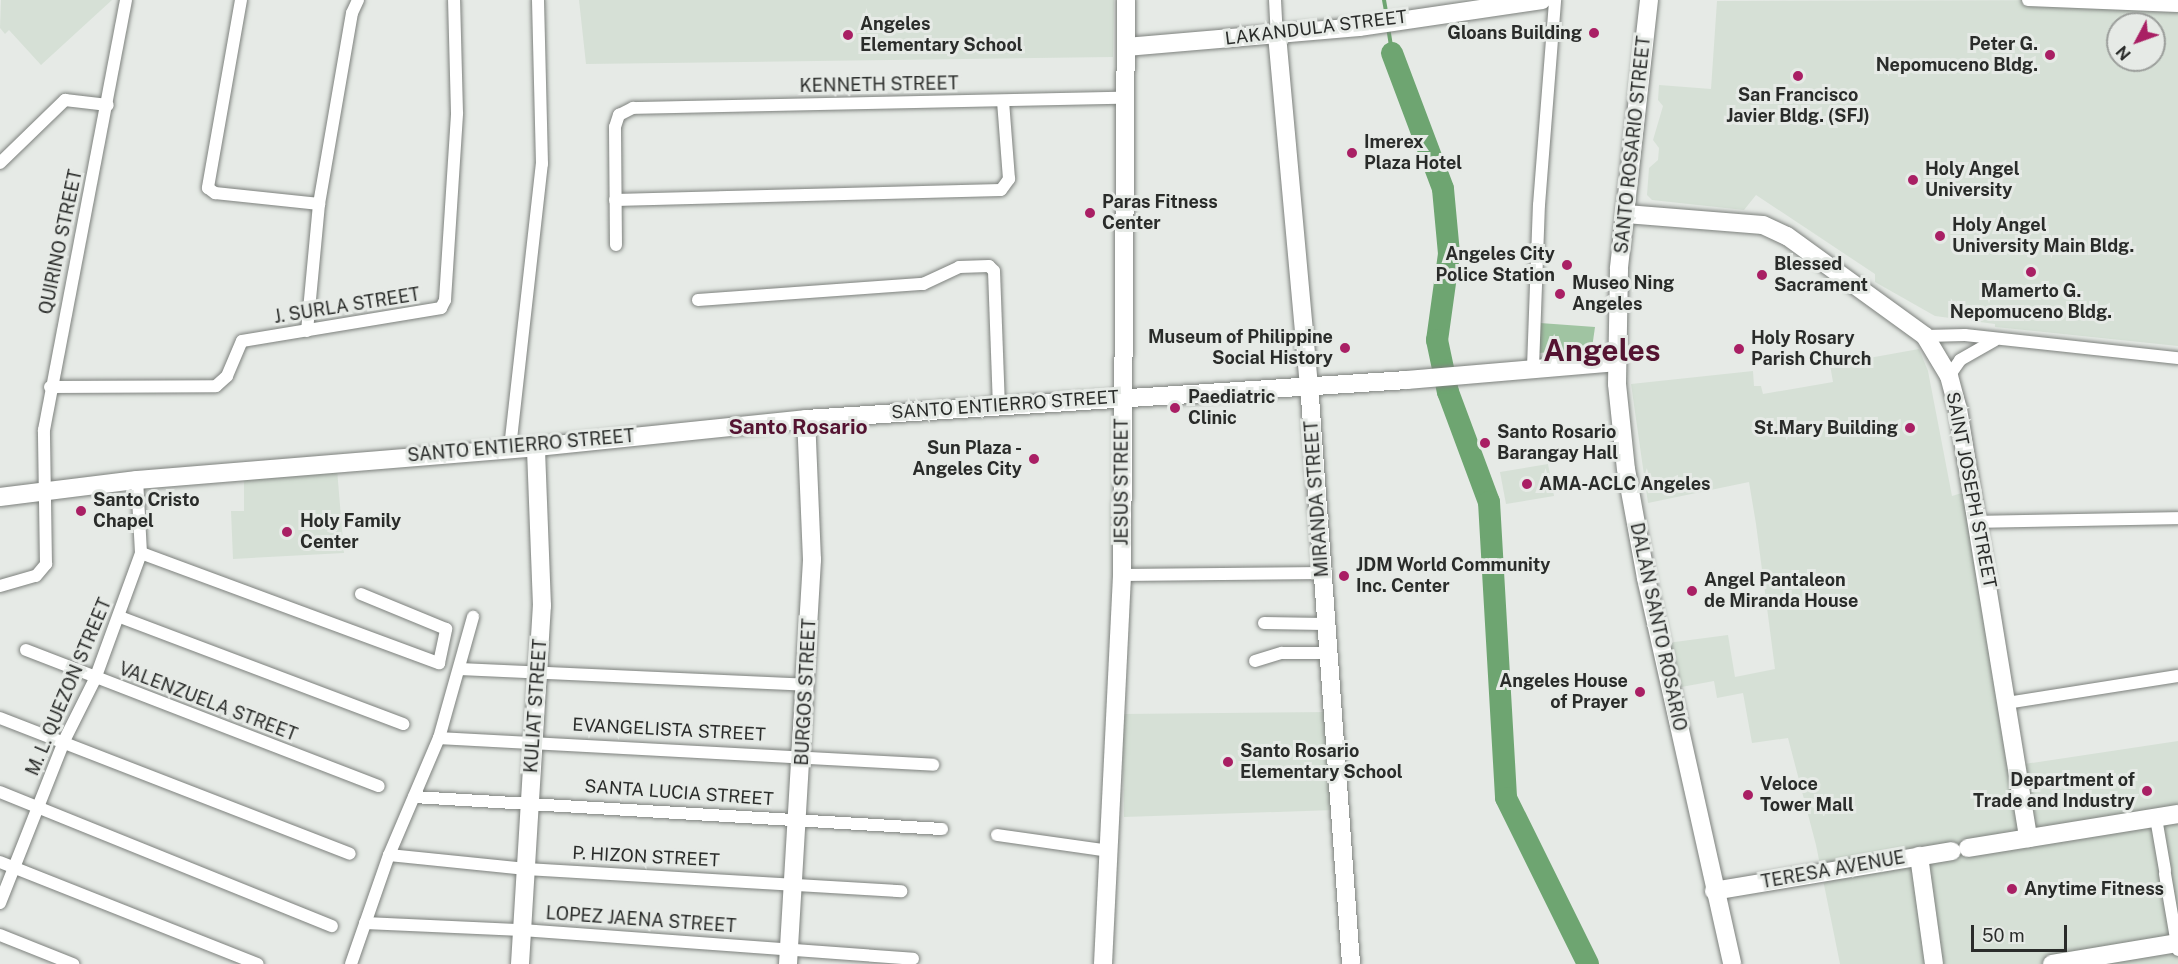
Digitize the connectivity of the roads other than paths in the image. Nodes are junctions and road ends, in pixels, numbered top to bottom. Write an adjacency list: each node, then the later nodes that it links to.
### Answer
1 (126, 0): 18 (street, QUIRINO STREET)
2 (241, 0): 21 (street)
3 (358, 0): 21 (street)
4 (454, 0): 25 (street, J. SURLA STREET)
5 (538, 0): 38 (street)
6 (1126, 0): 15 (main road, JESUS STREET)
7 (1275, 0): 14 (street)
8 (1542, 0): 14 (main road, LAKANDULA STREET)
9 (1555, 0): 30 (street)
10 (1649, 0): 22 (main road, SANTO ROSARIO STREET)
11 (2028, 0): 12 (street)
12 (2156, 3): 13 (street)
13 (2178, 6)
14 (1277, 35): 15 (main road, LAKANDULA STREET); 32 (main road, MIRANDA STREET)
15 (1126, 47): 16 (main road, JESUS STREET)
16 (1125, 98): 17 (street, KENNETH STREET); 34 (main road, JESUS STREET)
17 (1003, 100): 20 (street, KENNETH STREET); 20 (street)
18 (108, 105): 19 (street); 33 (street, QUIRINO STREET)
19 (0, 163)
20 (615, 200): 23 (street)
21 (320, 204): 25 (street)
22 (1626, 214): 26 (main road, SAINT JOSEPH STREET); 29 (main road, SANTO ROSARIO STREET)
23 (616, 245)
24 (698, 300): 35 (street)
25 (307, 332): 33 (street, J. SURLA STREET)
26 (1925, 336): 27 (street); 31 (main road, SAINT JOSEPH STREET)
27 (1995, 340): 28 (street); 31 (street)
28 (2178, 358)
29 (1617, 362): 30 (main road, SANTO ENTIERRO STREET); 89 (main road, DALAN SANTO ROSARIO)
30 (1533, 367): 32 (main road, SANTO ENTIERRO STREET)
31 (1949, 376): 43 (main road, SAINT JOSEPH STREET)
32 (1309, 385): 34 (main road, SANTO ENTIERRO STREET); 45 (main road, MIRANDA STREET)
33 (50, 387): 40 (street, QUIRINO STREET)
34 (1122, 396): 35 (main road, SANTO ENTIERRO STREET); 46 (main road, JESUS STREET)
35 (999, 408): 36 (main road, SANTO ENTIERRO STREET)
36 (806, 419): 37 (main road, SANTO ENTIERRO STREET); 60 (main road, BURGOS STREET)
37 (536, 447): 38 (main road, SANTO ENTIERRO STREET); 57 (main road, KULIAT STREET)
38 (510, 448): 39 (main road, SANTO ENTIERRO STREET)
39 (137, 480): 40 (main road, SANTO ENTIERRO STREET); 44 (street, M. L. QUEZON STREET)
40 (43, 493): 41 (main road, SANTO ENTIERRO STREET); 47 (street, QUIRINO STREET)
41 (0, 497)
42 (2178, 519): 43 (street)
43 (1977, 522): 61 (main road, SAINT JOSEPH STREET)
44 (141, 552): 48 (street); 49 (street, M. L. QUEZON STREET)
45 (1323, 573): 46 (street); 52 (main road, MIRANDA STREET)
46 (1122, 575): 80 (main road, JESUS STREET)
47 (0, 586)
48 (361, 594)
49 (120, 617): 59 (street, M. L. QUEZON STREET); 63 (street)
50 (473, 617): 56 (street)
51 (1264, 623): 52 (street)
52 (1324, 624): 54 (main road, MIRANDA STREET)
53 (26, 650): 59 (street, VALENZUELA STREET)
54 (1327, 653): 55 (street); 103 (main road, MIRANDA STREET)
55 (1255, 661)
56 (460, 669): 57 (street); 64 (street)
57 (538, 676): 60 (street); 66 (main road, KULIAT STREET)
58 (2178, 676): 61 (street)
59 (95, 679): 65 (street, M. L. QUEZON STREET); 69 (street, VALENZUELA STREET)
60 (806, 685): 67 (main road, BURGOS STREET)
61 (2007, 702): 79 (main road, SAINT JOSEPH STREET)
62 (0, 718): 65 (street)
63 (403, 724)
64 (439, 738): 66 (street, EVANGELISTA STREET); 71 (street)
65 (64, 741): 73 (street, M. L. QUEZON STREET); 81 (street)
66 (535, 741): 67 (street, EVANGELISTA STREET); 72 (main road, KULIAT STREET)
67 (802, 755): 68 (street, EVANGELISTA STREET); 76 (main road, BURGOS STREET)
68 (933, 765)
69 (379, 786)
70 (0, 792): 73 (street)
71 (414, 797): 72 (street, SANTA LUCIA STREET); 82 (street)
72 (530, 802): 76 (street, SANTA LUCIA STREET); 86 (main road, KULIAT STREET)
73 (38, 807): 85 (street, M. L. QUEZON STREET); 92 (street)
74 (2178, 814): 75 (main road, TERESA AVENUE)
75 (2156, 818): 79 (main road, TERESA AVENUE); 95 (street)
76 (798, 819): 77 (street, SANTA LUCIA STREET); 87 (main road, BURGOS STREET)
77 (942, 829)
78 (997, 835): 80 (street)
79 (2028, 838): 83 (main road, TERESA AVENUE)
80 (1109, 851): 102 (main road, JESUS STREET)
81 (350, 854)
82 (389, 855): 86 (street, P. HIZON STREET); 91 (street)
83 (1919, 856): 89 (main road, TERESA AVENUE); 105 (main road)
84 (0, 862): 85 (street)
85 (14, 868): 90 (street, M. L. QUEZON STREET); 99 (street)
86 (526, 869): 87 (street, P. HIZON STREET); 93 (main road, KULIAT STREET)
87 (793, 882): 88 (street, P. HIZON STREET); 96 (main road, BURGOS STREET)
88 (902, 891)
89 (1714, 891): 104 (main road)
90 (0, 903)
91 (365, 922): 93 (street, LOPEZ JAENA STREET); 100 (street)
92 (332, 926)
93 (522, 930): 96 (street, LOPEZ JAENA STREET); 101 (main road, KULIAT STREET)
94 (0, 935): 98 (street)
95 (2178, 946): 106 (main road)
96 (789, 956): 97 (street, LOPEZ JAENA STREET)
97 (913, 958)
98 (73, 964)
99 (257, 964)
100 (351, 964)
101 (520, 964)
102 (1103, 964)
103 (1351, 964)
104 (1732, 964)
105 (1934, 964)
106 (2052, 964)

